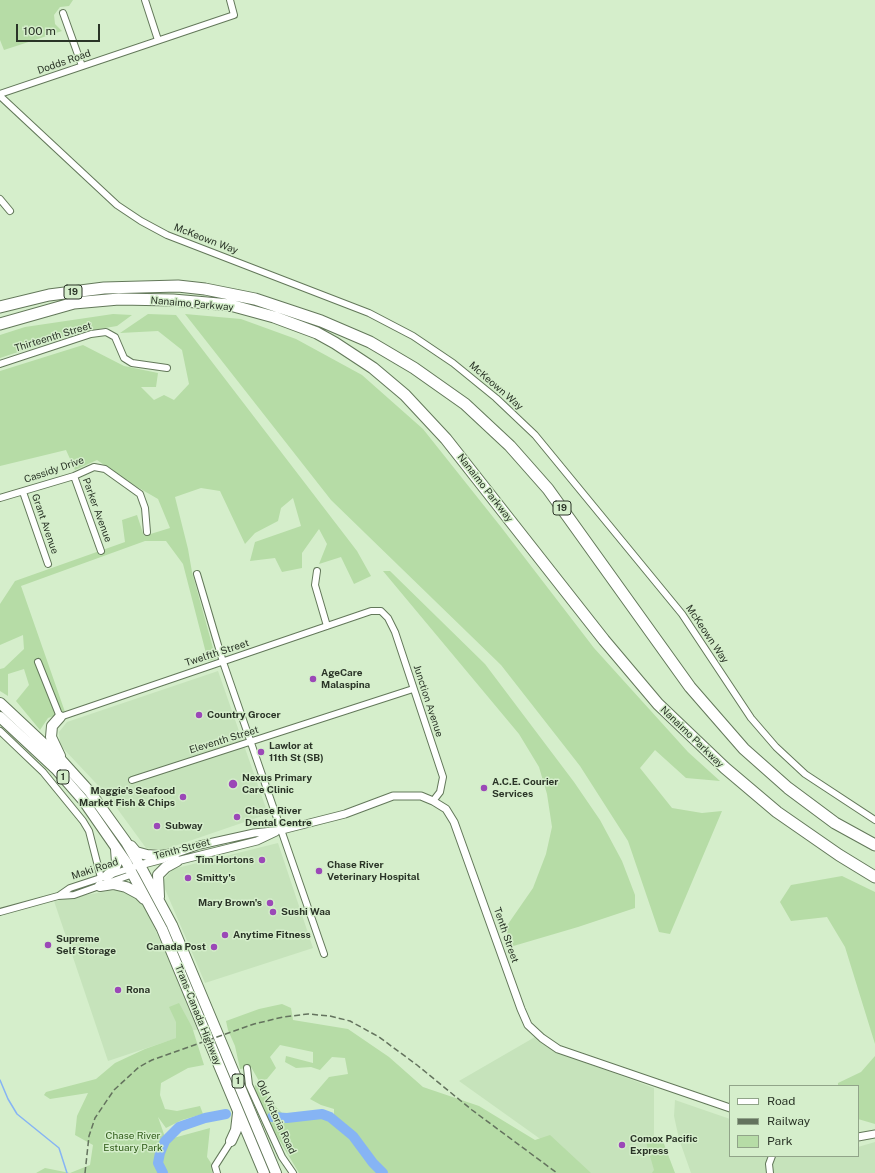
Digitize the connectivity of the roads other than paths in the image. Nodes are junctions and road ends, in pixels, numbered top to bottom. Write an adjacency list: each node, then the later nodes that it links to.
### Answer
1 (145, 0): 4 (street)
2 (230, 0): 4 (street, Dodds Road)
3 (63, 13): 5 (street)
4 (158, 40): 5 (street, Dodds Road)
5 (82, 66): 6 (street, Dodds Road)
6 (0, 95): 36 (street, McKeown Way)
7 (0, 199): 8 (street)
8 (10, 211)
9 (74, 304): 11 (highway); 12 (highway, Nanaimo Parkway / 19); 44 (highway, Nanaimo Parkway / 19)
10 (0, 307): 39 (highway, Nanaimo Parkway / 19)
11 (0, 318)
12 (0, 324)
13 (0, 364): 14 (street, Thirteenth Street)
14 (167, 368)
15 (74, 476): 16 (street, Cassidy Drive); 18 (street, Cassidy Drive); 19 (street, Parker Avenue)
16 (23, 492): 17 (street, Cassidy Drive); 20 (street, Grant Avenue)
17 (0, 498)
18 (147, 532)
19 (101, 551)
20 (48, 564)
21 (317, 571): 24 (street)
22 (197, 574): 26 (street)
23 (381, 611): 24 (street, Twelfth Street); 27 (street, Junction Avenue)
24 (327, 626): 26 (street, Twelfth Street)
25 (38, 662): 30 (street)
26 (223, 662): 30 (street, Twelfth Street); 32 (street)
27 (414, 688): 32 (street, Eleventh Street); 35 (street, Junction Avenue)
28 (0, 703): 33 (highway, Trans-Canada Highway / 1)
29 (0, 717): 40 (highway, Trans-Canada Highway / 1)
30 (60, 717): 33 (highway)
31 (0, 731): 45 (street)
32 (252, 742): 34 (street, Eleventh Street); 37 (street)
33 (62, 761): 38 (highway, Trans-Canada Highway / 1)
34 (132, 780)
35 (433, 801): 37 (street, Tenth Street); 51 (street, Tenth Street)
36 (875, 820)
37 (282, 830): 41 (street, Tenth Street); 49 (street)
38 (126, 842): 41 (highway); 42 (highway, Trans-Canada Highway / 1)
39 (875, 846)
40 (115, 847): 43 (highway, Trans-Canada Highway / 1); 45 (highway)
41 (175, 857): 42 (street, Tenth Street); 46 (highway)
42 (142, 868): 43 (street, Tenth Street); 46 (highway, Trans-Canada Highway / 1)
43 (131, 872): 45 (street, Maki Road); 45 (street, Maki Road); 47 (highway, Trans-Canada Highway / 1)
44 (875, 877)
45 (103, 880): 47 (highway); 48 (street, Maki Road)
46 (160, 901): 59 (highway, Trans-Canada Highway / 1)
47 (150, 905): 52 (highway, Trans-Canada Highway / 1)
48 (0, 912)
49 (324, 954)
50 (247, 1068): 60 (street, Old Victoria Road)
51 (729, 1108)
52 (238, 1111): 55 (highway); 58 (highway, Trans-Canada Highway / 1)
53 (875, 1134): 54 (street)
54 (859, 1138)
55 (231, 1141): 57 (street)
56 (772, 1157): 61 (street)
57 (217, 1173)
58 (264, 1173)
59 (276, 1173)
60 (293, 1173)
61 (770, 1173)

